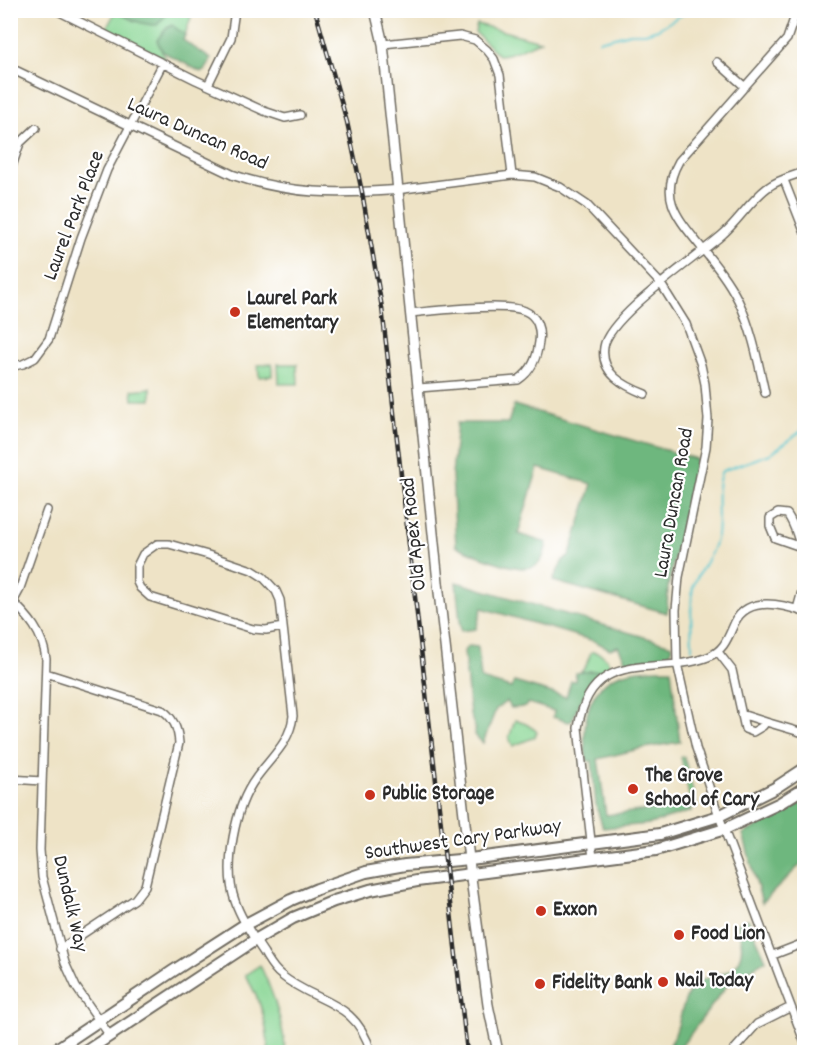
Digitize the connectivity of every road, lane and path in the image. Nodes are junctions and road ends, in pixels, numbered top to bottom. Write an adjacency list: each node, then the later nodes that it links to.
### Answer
1 (56, 10): 7 (street)
2 (235, 10): 9 (street)
3 (375, 10): 5 (main road, Old Apex Road)
4 (797, 10): 10 (street)
5 (382, 44): 16 (street); 18 (main road, Old Apex Road)
6 (717, 62): 10 (street)
7 (163, 63): 9 (street); 12 (street, Laurel Park Place)
8 (10, 68): 12 (street, Laura Duncan Road)
9 (208, 85): 11 (street)
10 (745, 87): 20 (street)
11 (300, 115)
12 (130, 126): 18 (street, Laura Duncan Road); 23 (street, Laurel Park Place)
13 (36, 128): 14 (street)
14 (10, 172)
15 (804, 172): 17 (street)
16 (512, 175): 18 (street, Laura Duncan Road); 21 (street, Laura Duncan Road)
17 (784, 180): 19 (street); 20 (street)
18 (396, 190): 22 (main road, Old Apex Road)
19 (804, 231)
20 (703, 250): 21 (street); 25 (street)
21 (661, 284): 26 (street); 35 (street, Laura Duncan Road)
22 (410, 313): 24 (main road, Old Apex Road); 24 (street)
23 (10, 367)
24 (418, 388): 48 (main road, Old Apex Road)
25 (765, 393)
26 (645, 394)
27 (47, 510): 31 (street)
28 (801, 547): 28 (street); 29 (street)
29 (804, 563)
30 (804, 584): 32 (street)
31 (12, 601): 36 (street, Dundalk Way)
32 (801, 610): 34 (street)
33 (283, 627): 33 (street); 50 (street)
34 (718, 652): 35 (street); 37 (street)
35 (678, 663): 44 (street, Laura Duncan Road); 46 (street)
36 (46, 673): 42 (street, Dundalk Way); 53 (street)
37 (741, 714): 38 (street); 38 (street)
38 (766, 722): 39 (street)
39 (800, 732)
40 (804, 769): 44 (main road, Southwest Cary Parkway)
41 (10, 779): 42 (street)
42 (42, 781): 53 (street, Dundalk Way)
43 (804, 788): 45 (main road, Southwest Cary Parkway)
44 (719, 816): 45 (street, Laura Duncan Road); 46 (main road, Southwest Cary Parkway)
45 (725, 829): 47 (main road, Southwest Cary Parkway); 54 (street, Laura Duncan Road)
46 (592, 844): 47 (street); 48 (main road, Southwest Cary Parkway)
47 (593, 858): 49 (main road, Southwest Cary Parkway)
48 (470, 859): 49 (main road, Old Apex Road); 50 (main road, Southwest Cary Parkway)
49 (471, 875): 51 (main road, Southwest Cary Parkway); 62 (main road, Old Apex Road)
50 (246, 924): 51 (street); 56 (main road, Southwest Cary Parkway)
51 (255, 940): 57 (main road, Southwest Cary Parkway); 61 (street)
52 (804, 943): 54 (street)
53 (60, 949): 56 (street, Dundalk Way)
54 (773, 955): 55 (street, Laura Duncan Road)
55 (791, 1007): 58 (street, Laura Duncan Road); 63 (street)
56 (99, 1021): 57 (street, Dundalk Way); 59 (main road, Southwest Cary Parkway)
57 (110, 1036): 60 (main road, Southwest Cary Parkway)
58 (804, 1041)
59 (52, 1053)
60 (85, 1053)
61 (371, 1053)
62 (498, 1053)
63 (732, 1053)

